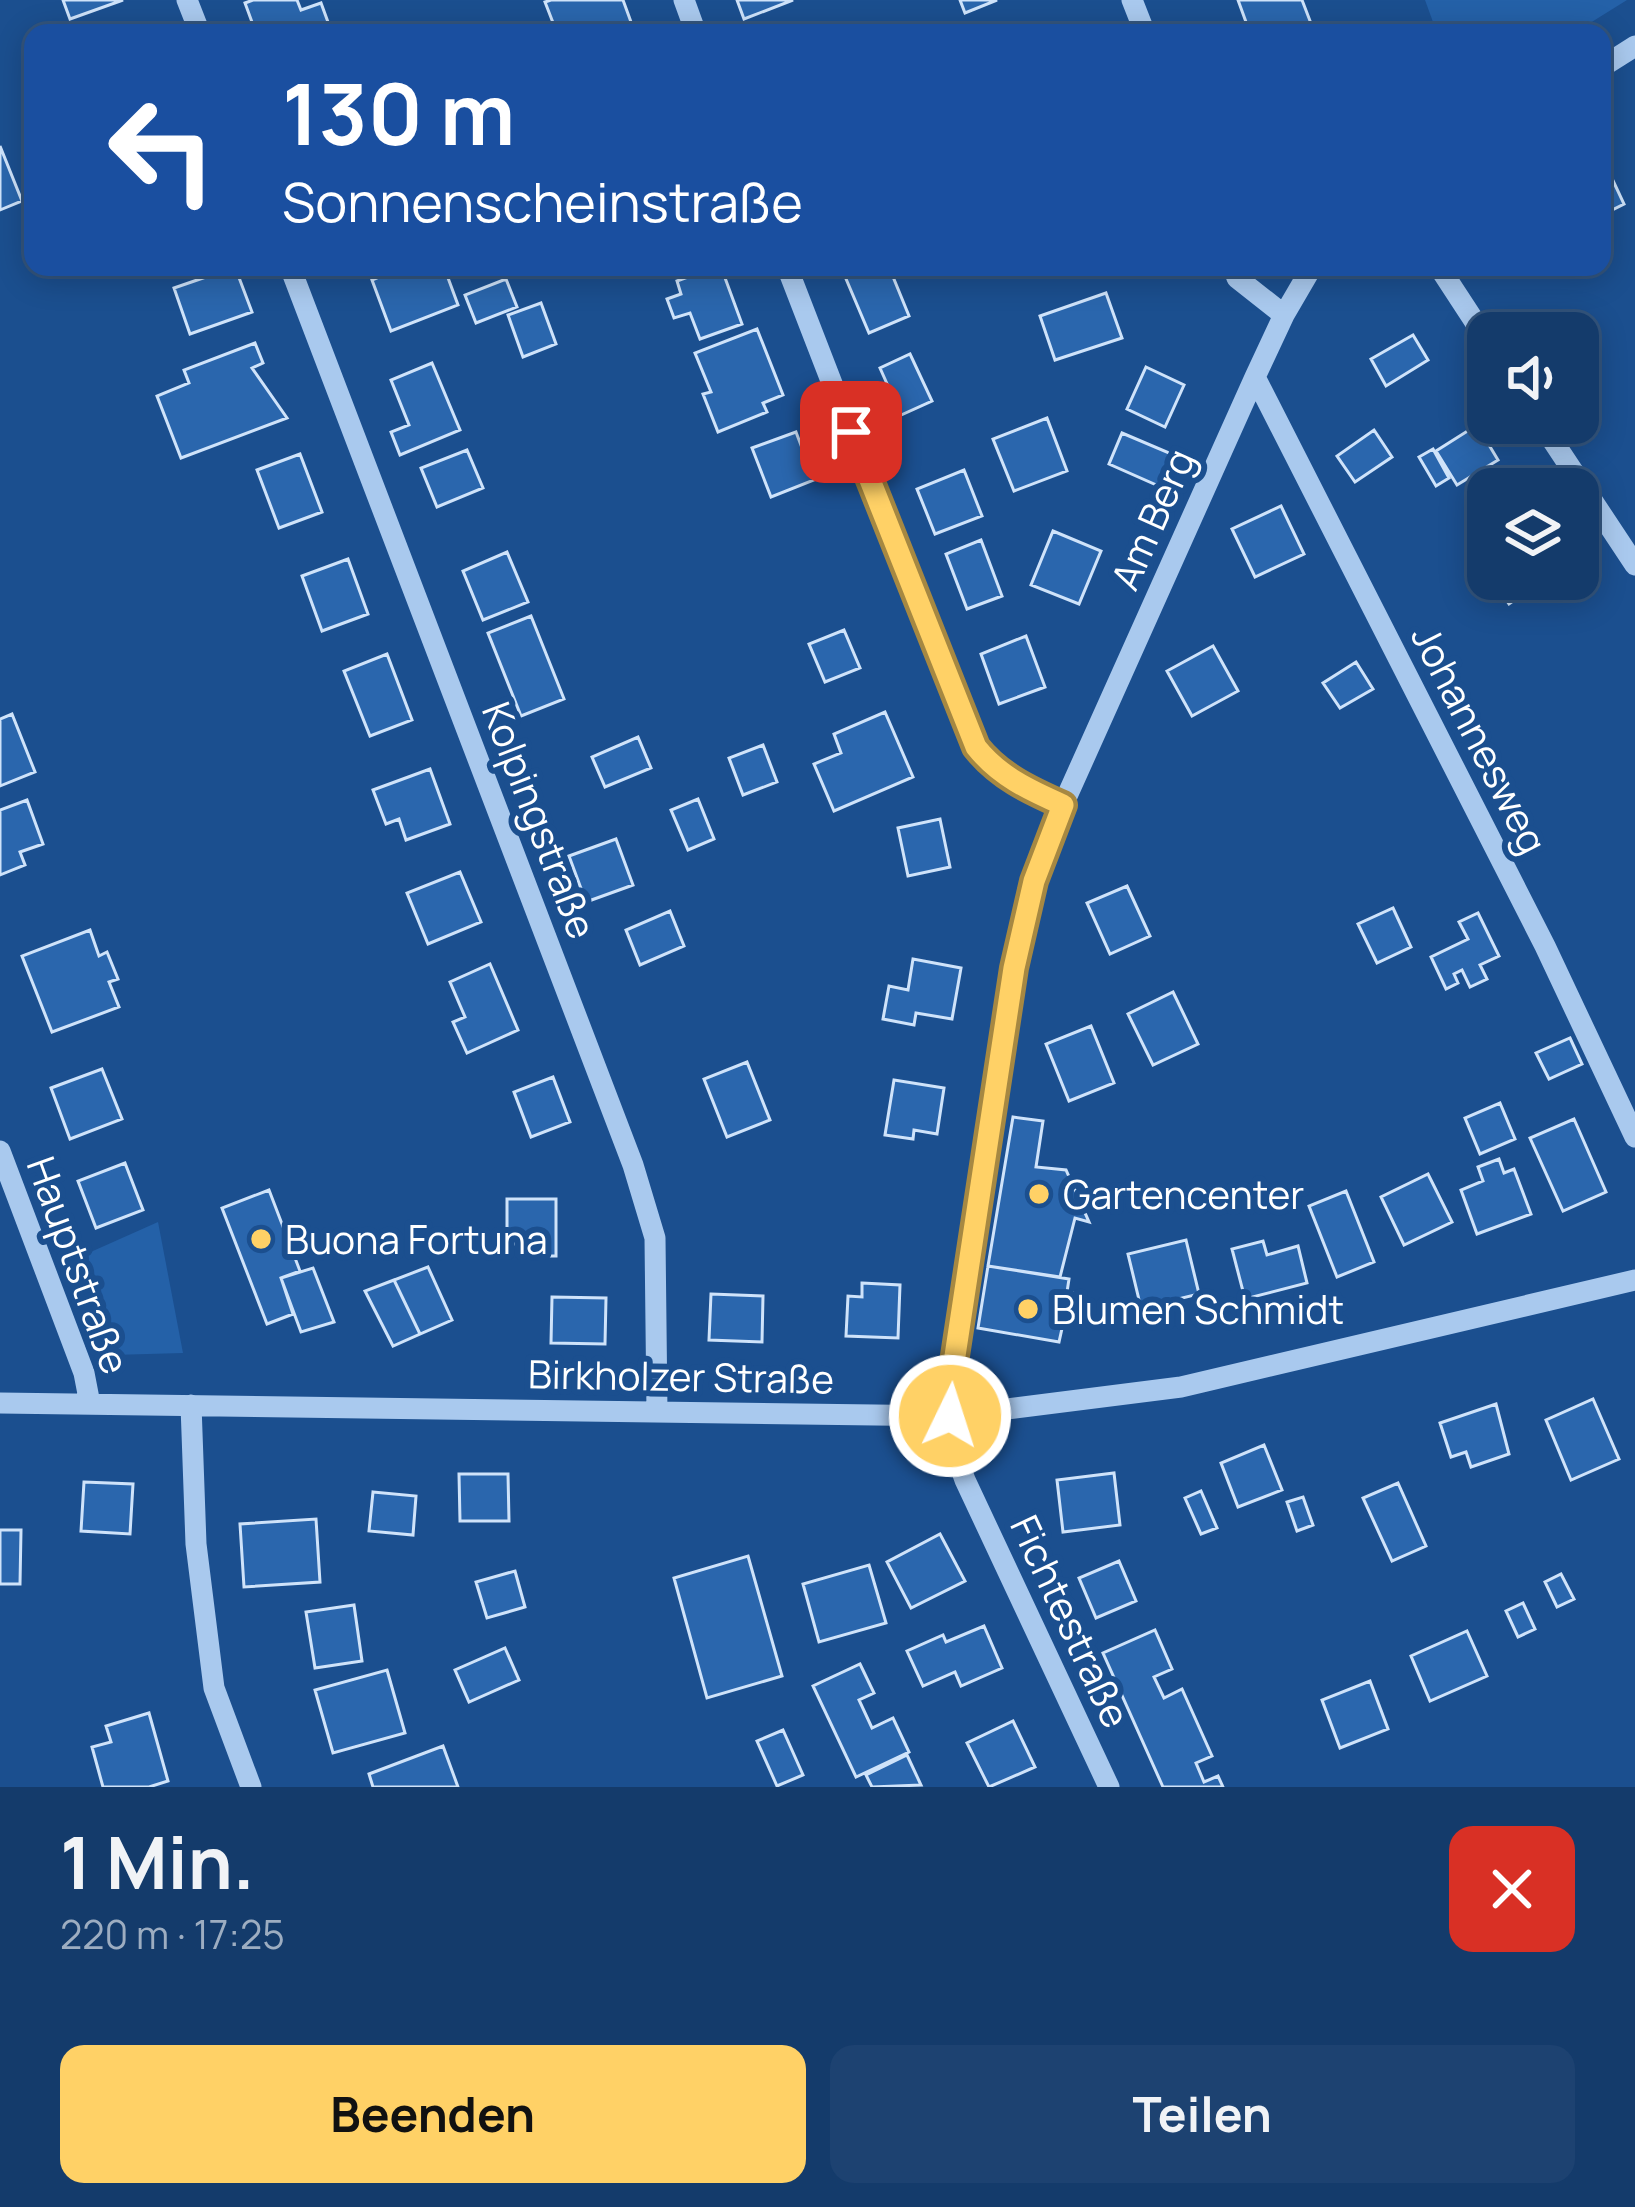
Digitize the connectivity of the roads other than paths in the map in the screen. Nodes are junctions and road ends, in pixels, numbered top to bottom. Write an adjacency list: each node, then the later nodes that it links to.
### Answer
1 (293, 276): 18 (street, Kolpingstraße)
2 (790, 276): 11 (street)
3 (1236, 276): 7 (street)
4 (1307, 276): 7 (street, Am Berg)
5 (1445, 276): 6 (street)
6 (1468, 312)
7 (1284, 315): 8 (street, Am Berg)
8 (1256, 377): 11 (street, Am Berg); 12 (street, Johannesweg)
9 (1555, 444): 10 (street)
10 (1635, 565)
11 (1063, 805): 19 (street, Am Berg)
12 (1635, 1137)
13 (0, 1150): 16 (street, Hauptstraße)
14 (1635, 1280): 19 (street, Birkholzer Straße)
15 (0, 1403): 16 (street, Birkholzer Straße)
16 (90, 1404): 17 (street, Birkholzer Straße)
17 (191, 1405): 18 (street, Birkholzer Straße); 20 (street)
18 (657, 1412): 19 (street, Birkholzer Straße)
19 (950, 1416): 21 (street, Fichtestraße)
20 (251, 1787)
21 (1109, 1787)

